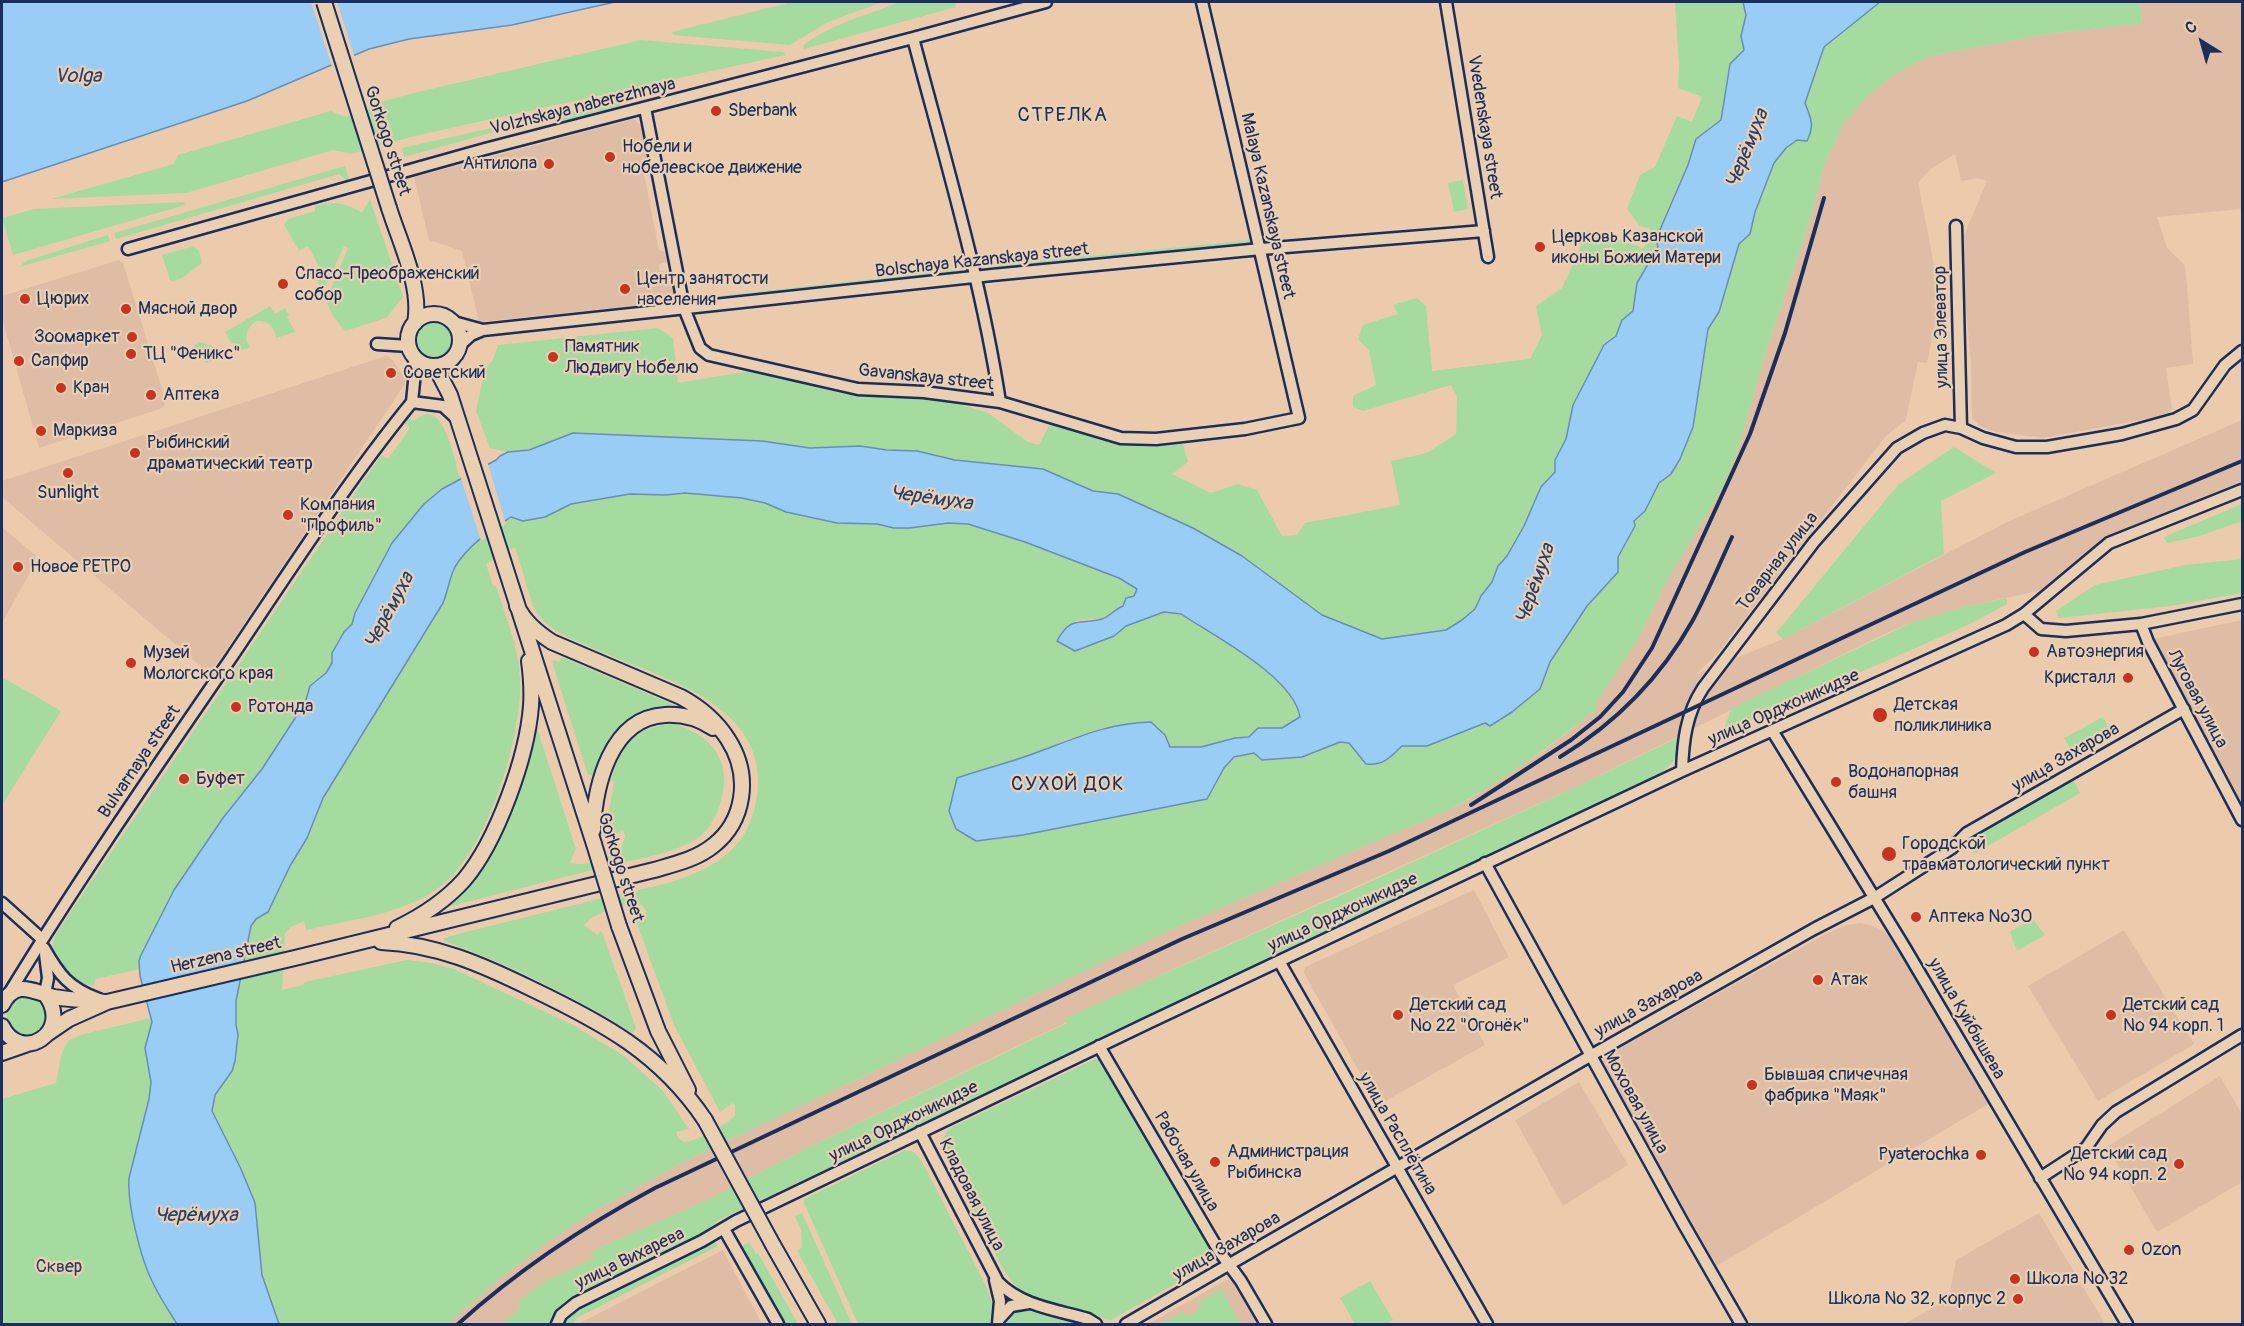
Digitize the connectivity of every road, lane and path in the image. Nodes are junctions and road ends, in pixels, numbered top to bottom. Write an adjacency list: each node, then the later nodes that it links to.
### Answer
1 (324, 2): 13 (main road, Gorkogo street, bridge)
2 (1046, 2): 5 (street, Volzhskaya naberezhnaya)
3 (1202, 2): 10 (street, Malaya Kazanskaya street)
4 (1446, 2): 8 (street, Vvedenskaya street)
5 (914, 38): 6 (street, Volzhskaya naberezhnaya); 12 (street)
6 (645, 108): 9 (street, Volzhskaya naberezhnaya); 14 (street, Gavanskaya street)
7 (1956, 226): 28 (street, улица Элеватор)
8 (1484, 231): 10 (street, Bolschaya Kazanskaya street); 11 (street, Vvedenskaya street)
9 (128, 249)
10 (1261, 249): 12 (street, Bolschaya Kazanskaya street); 26 (street, Malaya Kazanskaya street)
11 (1488, 257)
12 (977, 278): 14 (street, Bolschaya Kazanskaya street); 25 (street)
13 (416, 292): 15 (main road); 17 (main road)
14 (684, 308): 18 (street, Bolschaya Kazanskaya street); 25 (street, Gavanskaya street)
15 (435, 315): 16 (main road); 17 (main road)
16 (450, 321): 18 (street); 20 (main road)
17 (415, 323): 21 (main road)
18 (483, 330): 20 (street)
19 (377, 344): 21 (street)
20 (459, 346): 23 (main road)
21 (411, 351): 23 (main road); 24 (street)
22 (2242, 351): 28 (street)
23 (442, 364): 27 (main road, Gorkogo street)
24 (412, 402): 27 (street); 43 (street, Bulvarnaya street)
25 (1000, 402): 26 (street, Gavanskaya street)
26 (1299, 418)
27 (458, 421): 31 (main road, Gorkogo street)
28 (1961, 428): 37 (street, Товарная улица)
29 (2242, 490): 32 (street, улица Орджоникидзе)
30 (2242, 604): 33 (street)
31 (517, 606): 36 (main road); 39 (main road, Gorkogo street); 44 (main road)
32 (2024, 614): 33 (street); 35 (street, улица Орджоникидзе)
33 (2141, 624): 34 (street, Луговая улица)
34 (2184, 709): 38 (street, Луговая улица); 41 (street, улица Захарова)
35 (1773, 732): 37 (street, улица Орджоникидзе); 41 (street, улица Куйбышева)
36 (739, 761): 39 (main road); 44 (main road)
37 (1683, 771): 40 (street, улица Орджоникидзе)
38 (2242, 820)
39 (594, 844): 55 (main road, Gorkogo street, bridge)
40 (1485, 863): 45 (street, улица Орджоникидзе); 54 (street, Моховая улица)
41 (1874, 898): 54 (street, улица Захарова); 58 (street, улица Куйбышева)
42 (2, 903): 43 (street)
43 (43, 943): 46 (street); 47 (street); 48 (street, Bulvarnaya street)
44 (352, 945): 47 (main road, Herzena street); 55 (main road)
45 (1279, 961): 52 (street, улица Орджоникидзе); 57 (street, улица Расплётина)
46 (45, 994): 47 (main road); 48 (main road); 51 (main road)
47 (107, 1002): 51 (main road)
48 (3, 1003)
49 (2, 1026): 51 (main road)
50 (2242, 1035): 58 (street)
51 (42, 1038): 53 (main road)
52 (1099, 1046): 56 (street, улица Орджоникидзе); 60 (street, Рабочая улица)
53 (2, 1055)
54 (1590, 1056): 57 (street, улица Захарова); 71 (street, Моховая улица)
55 (705, 1120): 65 (main road, Gorkogo street, bridge)
56 (920, 1132): 59 (street, улица Орджоникидзе); 61 (street, Кладовая улица)
57 (1397, 1167): 60 (street, улица Захарова); 70 (street, улица Расплётина)
58 (2040, 1178): 72 (street, улица Куйбышева)
59 (724, 1229): 63 (street, улица Вихарева); 64 (street)
60 (1229, 1265): 68 (street, улица Захарова); 69 (street, Рабочая улица)
61 (993, 1274): 62 (street); 66 (street)
62 (1032, 1304): 66 (street); 67 (street)
63 (556, 1324)
64 (778, 1324)
65 (818, 1324)
66 (998, 1324)
67 (1096, 1324)
68 (1126, 1324)
69 (1266, 1324)
70 (1487, 1324)
71 (1741, 1324)
72 (2127, 1324)

